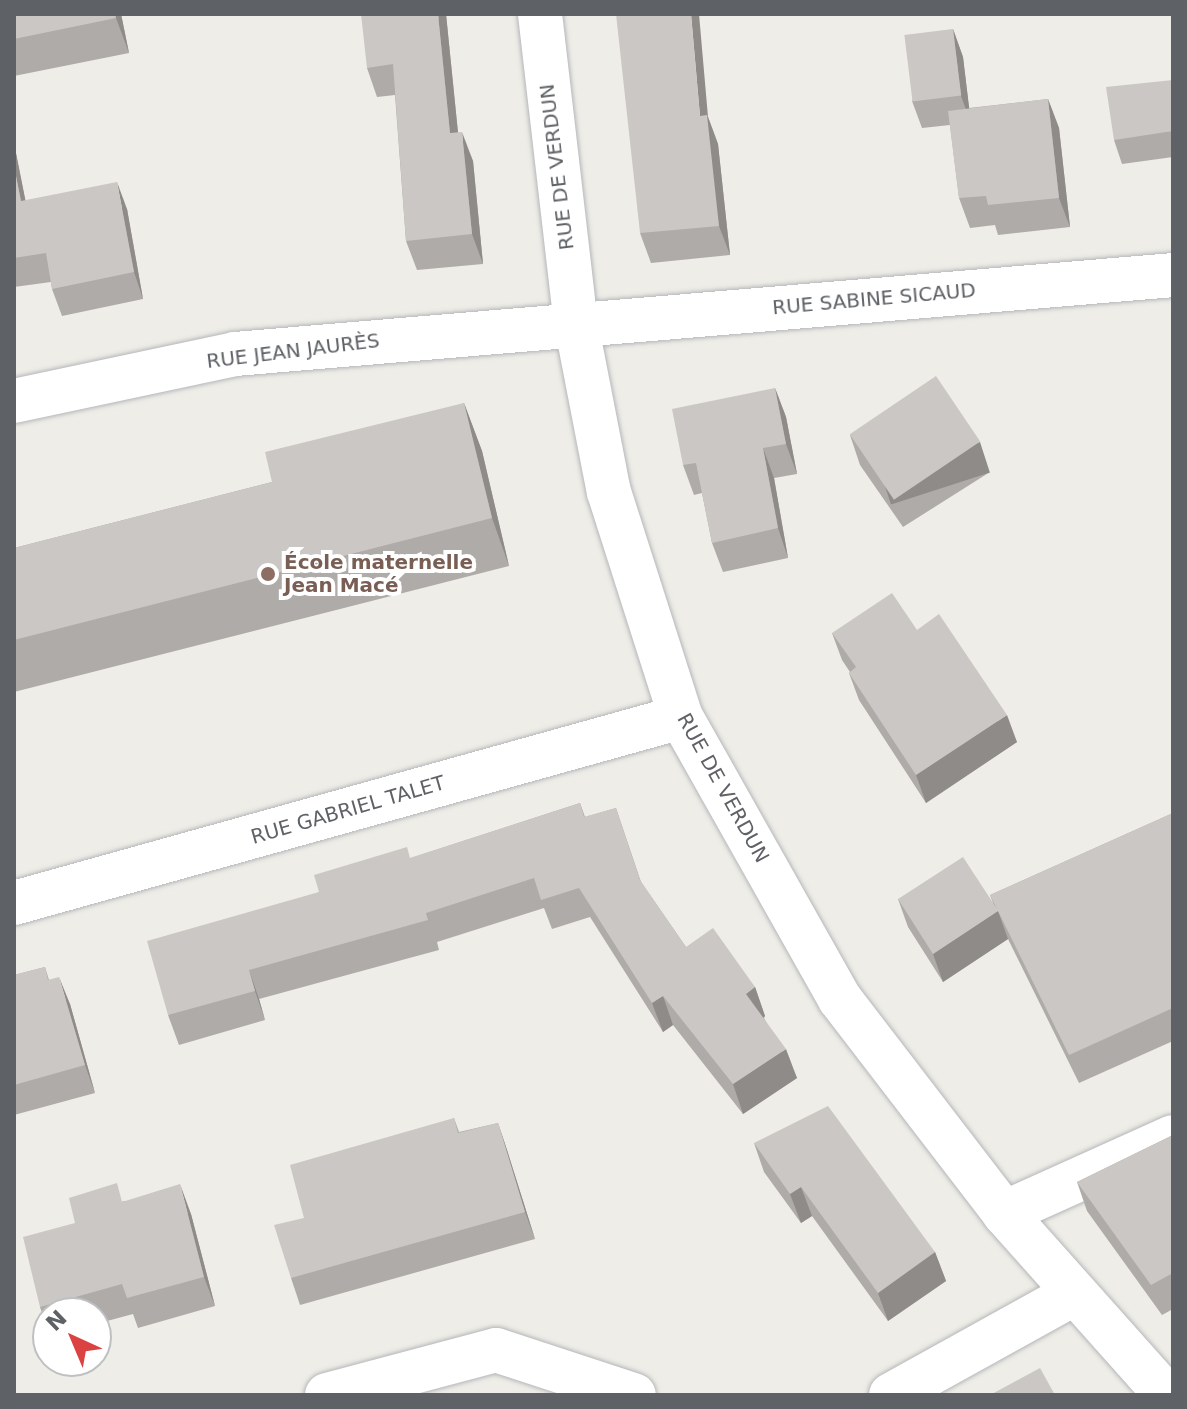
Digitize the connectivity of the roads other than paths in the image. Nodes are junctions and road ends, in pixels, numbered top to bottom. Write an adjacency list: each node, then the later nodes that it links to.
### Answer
1 (540, 14): 3 (street, RUE DE VERDUN)
2 (1173, 275): 3 (street, RUE SABINE SICAUD)
3 (576, 323): 4 (street, RUE JEAN JAURÈS); 5 (street, RUE DE VERDUN)
4 (14, 401)
5 (681, 717): 6 (street, RUE GABRIEL TALET); 8 (street, RUE DE VERDUN)
6 (14, 903)
7 (1173, 1137): 8 (street)
8 (1004, 1213): 9 (street, RUE DE VERDUN)
9 (1075, 1293): 12 (street); 13 (street, RUE DE VERDUN)
10 (327, 1395): 11 (street)
11 (634, 1395)
12 (891, 1395)
13 (1166, 1395)

